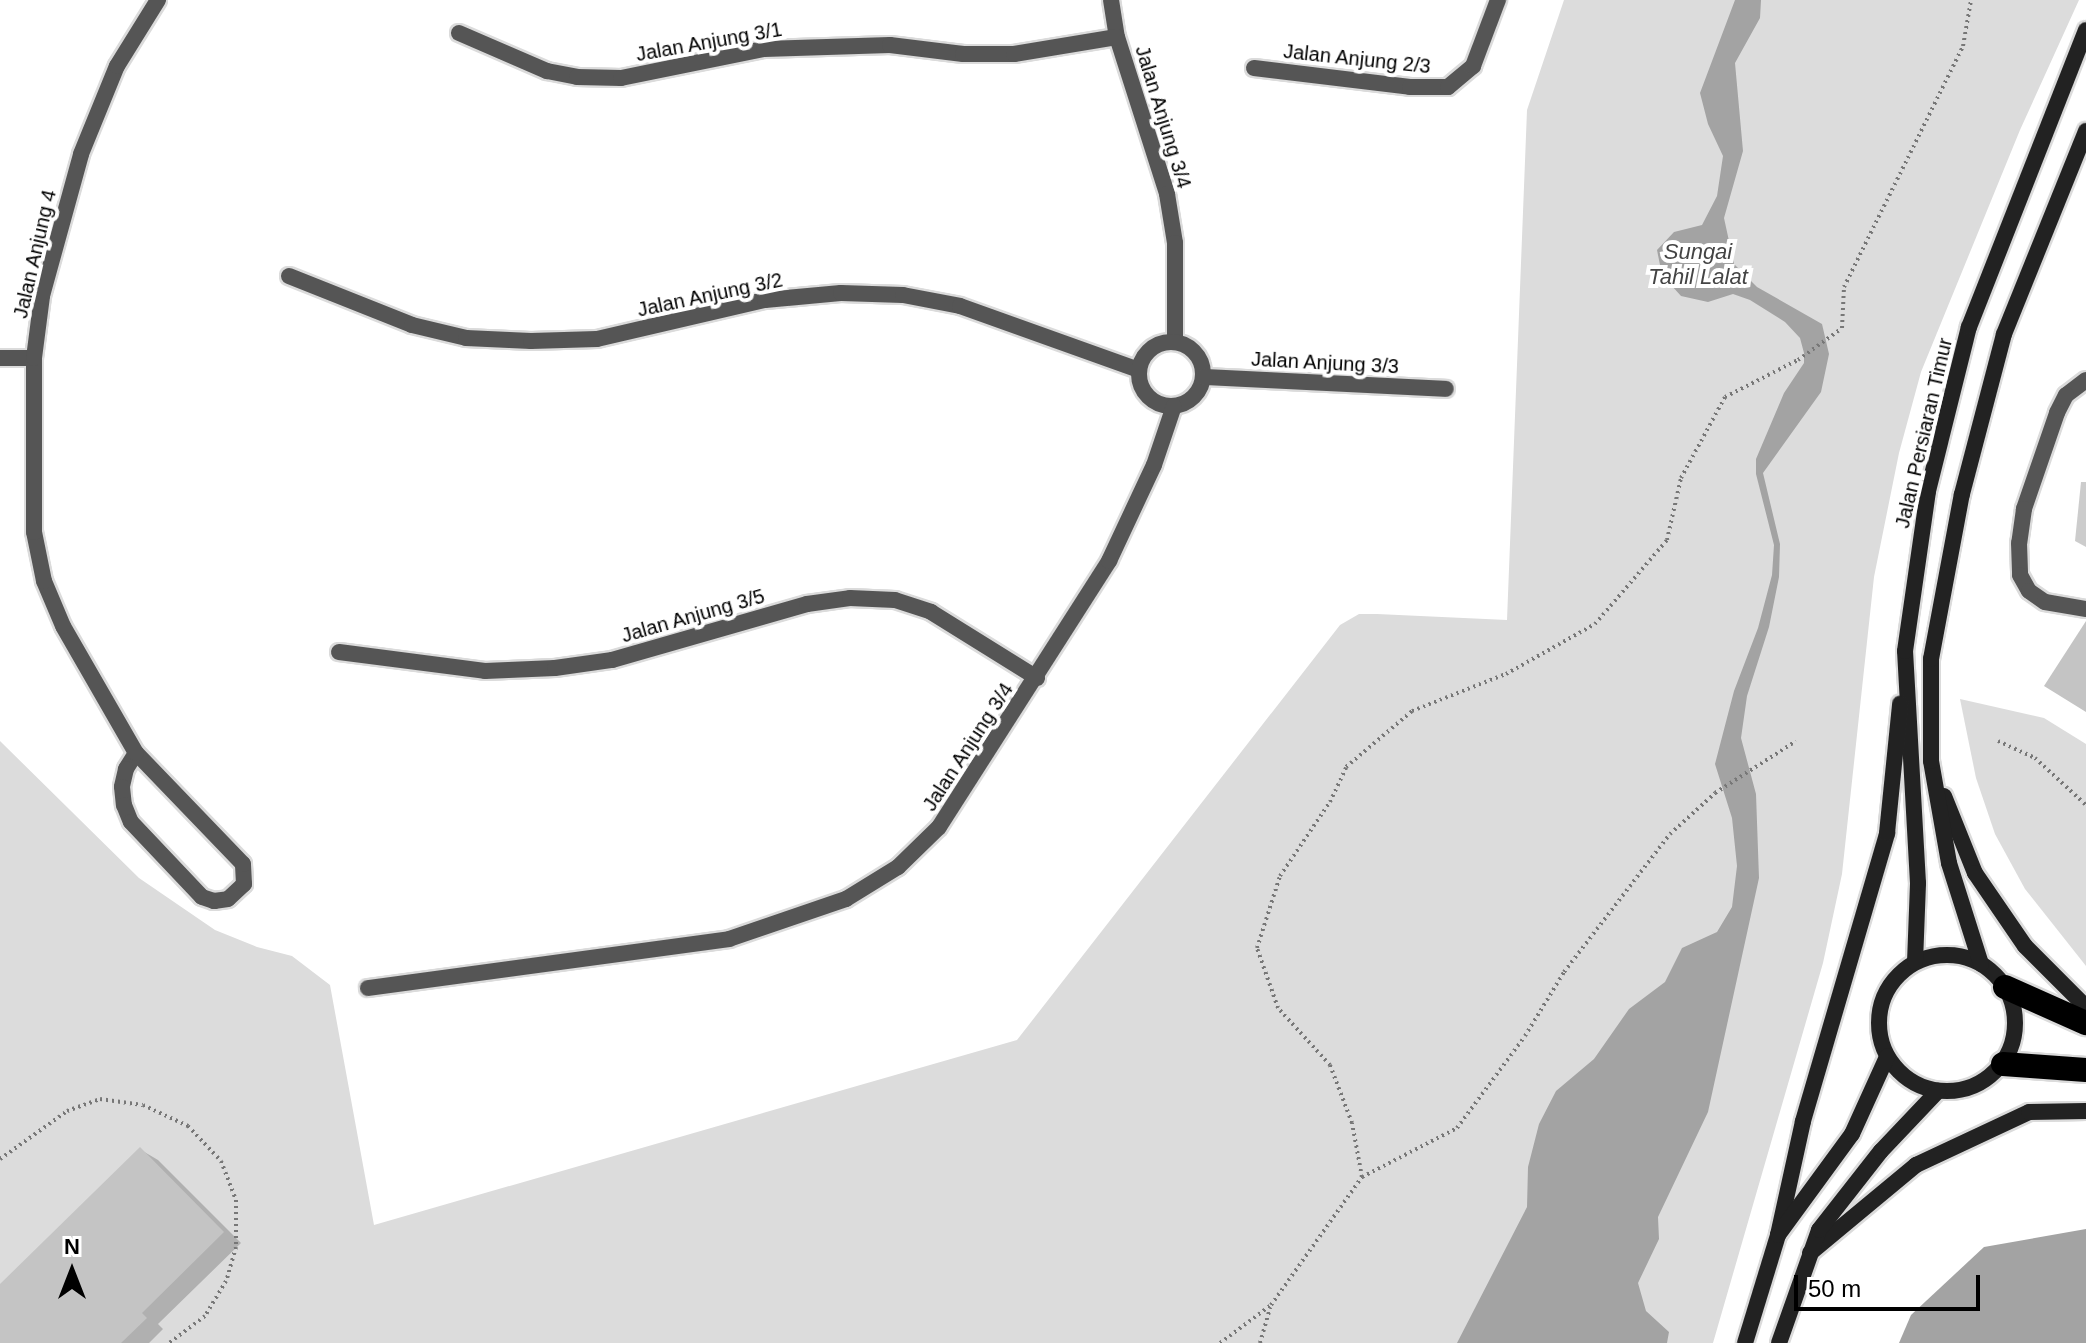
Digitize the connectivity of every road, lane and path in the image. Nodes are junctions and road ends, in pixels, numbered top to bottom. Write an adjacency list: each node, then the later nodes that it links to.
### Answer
1 (158, 0): 13 (street, Jalan Anjung 4)
2 (1111, 0): 7 (street, Jalan Anjung 3/4)
3 (1498, 0): 8 (street, Jalan Anjung 2/3)
4 (1971, 0): 40 (path)
5 (2086, 30): 20 (street, Jalan Persiaran Timur)
6 (459, 33): 7 (street, Jalan Anjung 3/1)
7 (1117, 37): 11 (street, Jalan Anjung 3/4)
8 (1254, 68)
9 (2086, 131): 26 (street)
10 (289, 276): 14 (street, Jalan Anjung 3/2)
11 (1175, 342): 14 (street); 15 (street)
12 (0, 358): 13 (street)
13 (34, 358): 25 (street, Jalan Anjung 4)
14 (1139, 370): 18 (street)
15 (1203, 377): 17 (street, Jalan Anjung 3/3); 18 (street)
16 (2086, 380): 19 (street)
17 (1446, 389)
18 (1174, 406): 22 (street, Jalan Anjung 3/4)
19 (2086, 609)
20 (1905, 651): 28 (street, Jalan Persiaran Timur); 41 (street)
21 (339, 652): 22 (street, Jalan Anjung 3/5)
22 (1037, 678): 31 (street, Jalan Anjung 3/4)
23 (1796, 741): 40 (path)
24 (1998, 741): 27 (path)
25 (136, 753): 25 (street, Jalan Anjung 4)
26 (1931, 761): 29 (street); 32 (street)
27 (2086, 805)
28 (1915, 962): 29 (street); 34 (street)
29 (1981, 964): 30 (street)
30 (2005, 987): 33 (highway); 35 (street)
31 (368, 988)
32 (2086, 1007)
33 (2086, 1023)
34 (1887, 1057): 37 (street); 41 (street)
35 (2003, 1064): 36 (highway); 37 (street)
36 (2086, 1070)
37 (1938, 1091): 42 (street)
38 (2086, 1111): 42 (street)
39 (0, 1159): 44 (path)
40 (1362, 1177): 43 (path)
41 (1778, 1235): 47 (street)
42 (1810, 1253): 48 (street)
43 (1271, 1305): 45 (path); 46 (path)
44 (169, 1343)
45 (1220, 1343)
46 (1260, 1343)
47 (1745, 1343)
48 (1779, 1343)

